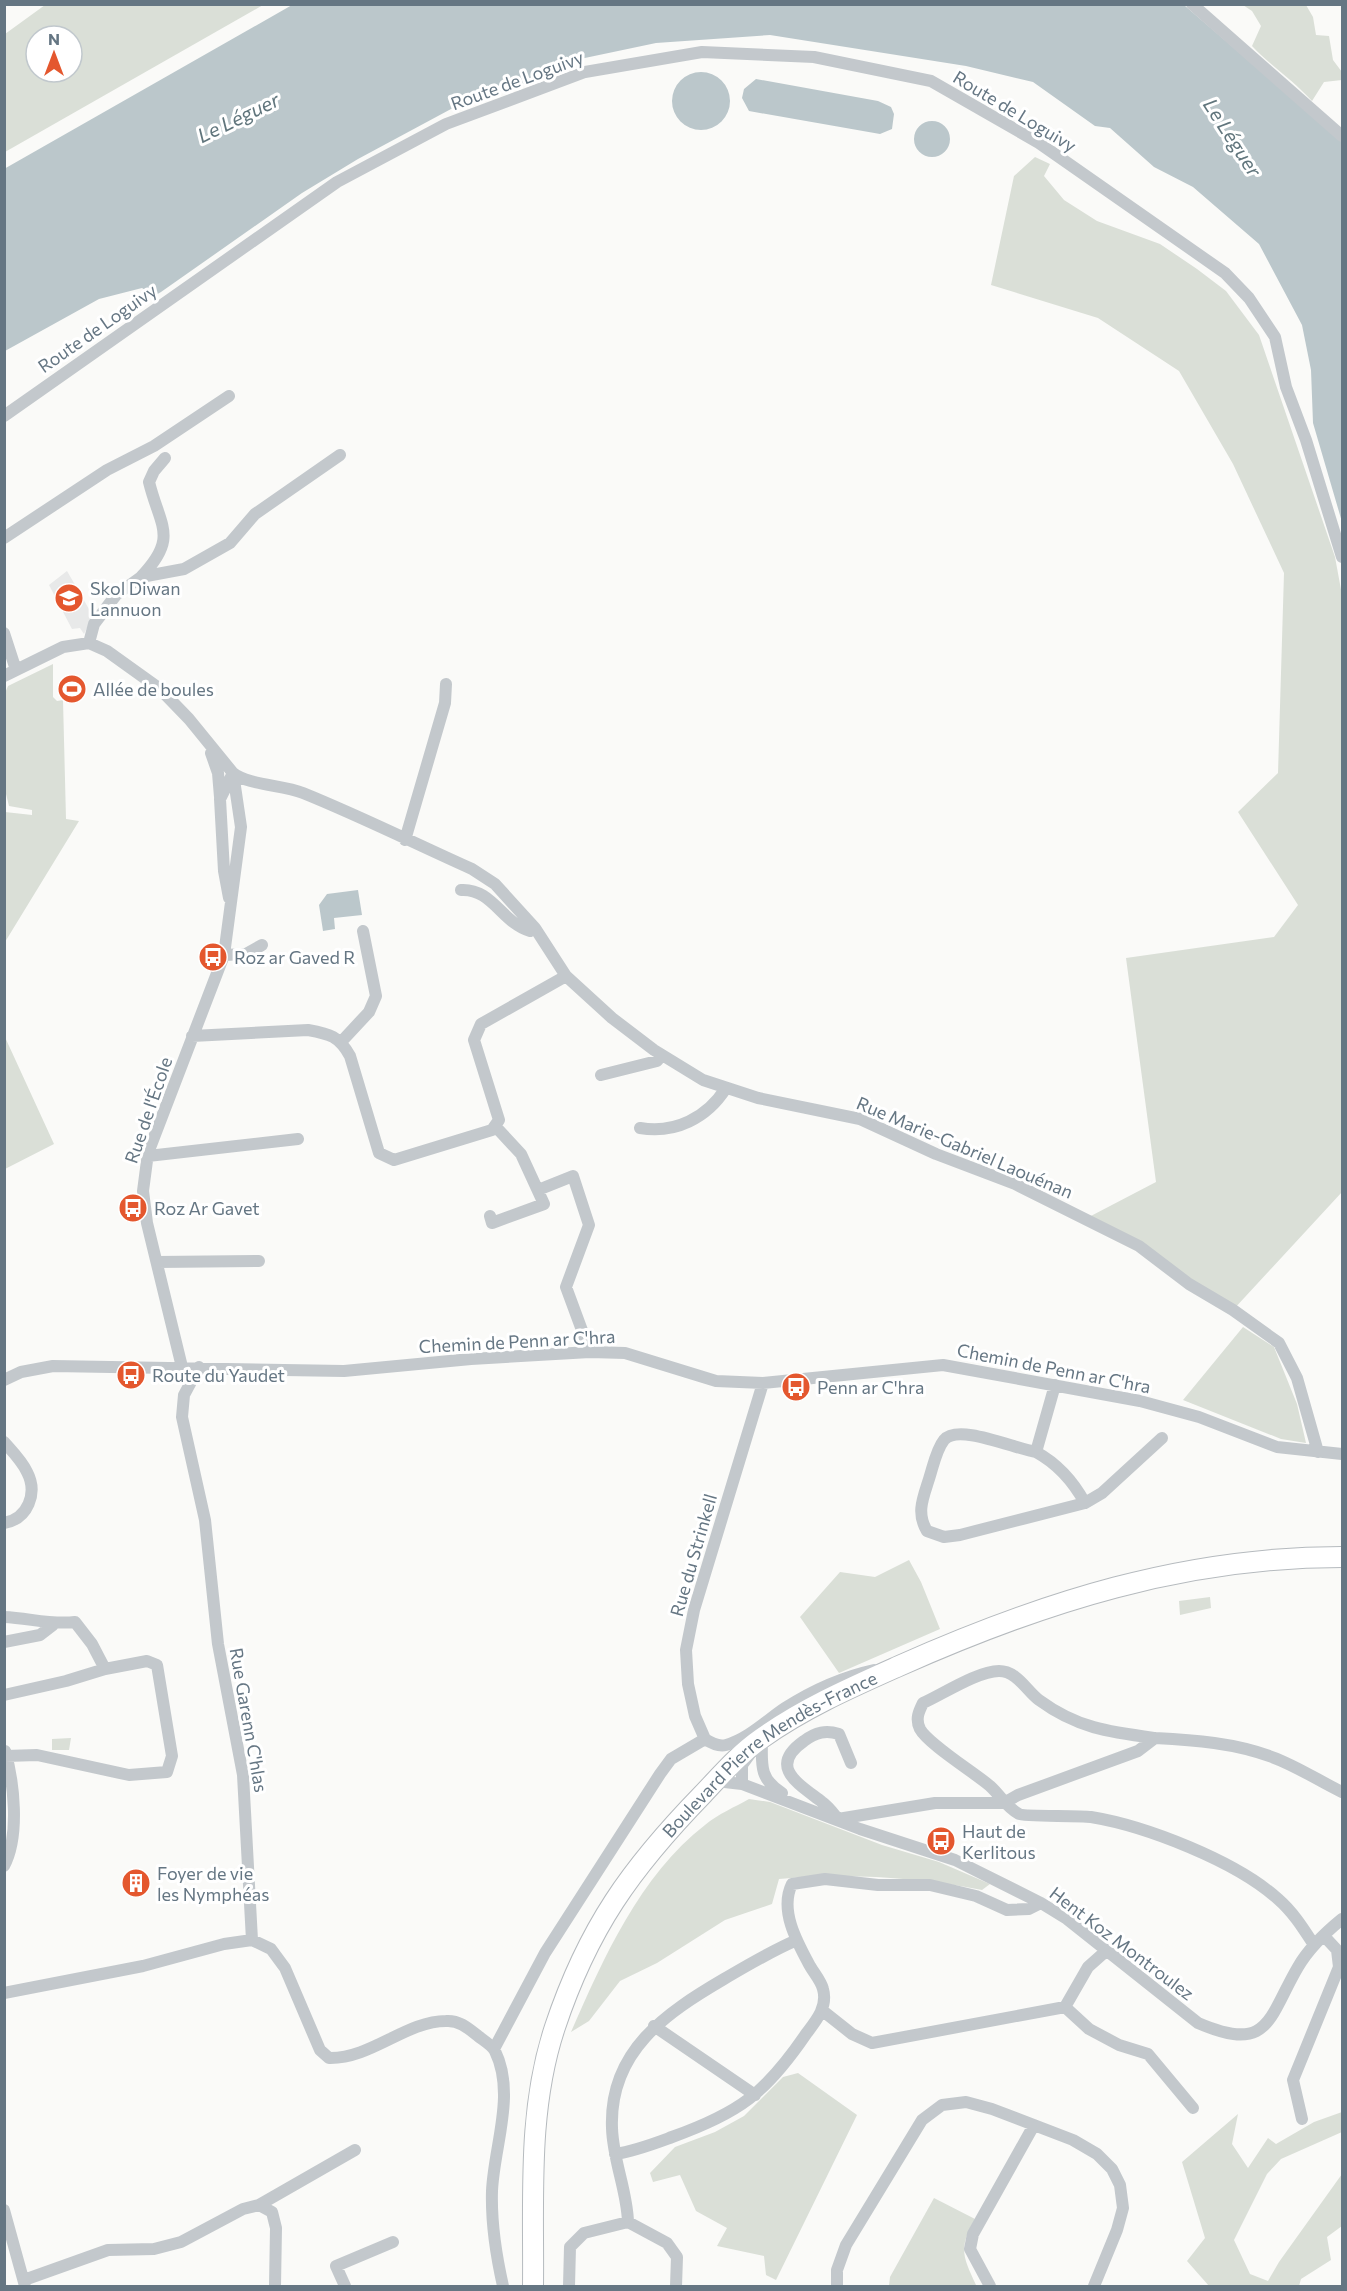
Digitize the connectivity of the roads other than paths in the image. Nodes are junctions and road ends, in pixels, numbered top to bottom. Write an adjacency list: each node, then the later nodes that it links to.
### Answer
1 (1192, 4): 2 (street)
2 (1342, 136)
3 (229, 396): 7 (street)
4 (4, 416): 8 (street, Route de Loguivy)
5 (340, 455): 9 (street)
6 (165, 458): 9 (street)
7 (4, 538)
8 (1342, 557)
9 (141, 577): 11 (street)
10 (4, 633): 12 (street)
11 (89, 643): 12 (street); 15 (street)
12 (16, 670): 13 (street)
13 (4, 676)
14 (446, 684): 18 (street)
15 (189, 719): 16 (street); 17 (street, Rue de l'École)
16 (233, 774): 17 (street); 18 (street, Rue Marie-Gabriel Laouénan); 20 (street, Rue de l'École)
17 (220, 799): 20 (street, Rue de l'École)
18 (405, 840): 21 (street, Rue Marie-Gabriel Laouénan)
19 (461, 890): 21 (street)
20 (230, 903): 24 (street, Rue de l'École)
21 (535, 928): 25 (street, Rue Marie-Gabriel Laouénan)
22 (363, 931): 27 (street)
23 (262, 945): 24 (street)
24 (224, 955): 26 (street, Rue de l'École)
25 (566, 976): 28 (street, Rue Marie-Gabriel Laouénan); 31 (street)
26 (192, 1036): 27 (street); 34 (street, Rue de l'École)
27 (342, 1041): 31 (street)
28 (662, 1055): 29 (street); 30 (street, Rue Marie-Gabriel Laouénan)
29 (600, 1075)
30 (726, 1088): 32 (street); 48 (street, Rue Marie-Gabriel Laouénan)
31 (497, 1123): 35 (street)
32 (640, 1128)
33 (298, 1139): 34 (street)
34 (147, 1156): 38 (street, Rue de l'École)
35 (538, 1190): 36 (street); 39 (street)
36 (490, 1216)
37 (260, 1261): 38 (street)
38 (157, 1262): 40 (street, Rue de l'École)
39 (590, 1352): 41 (street, Chemin de Penn ar C'hra); 43 (street, Chemin de Penn ar C'hra)
40 (182, 1367): 41 (street, Chemin de Penn ar C'hra); 42 (street)
41 (199, 1367): 74 (street, Rue Garenn C'hlas)
42 (4, 1380)
43 (763, 1383): 44 (street, Chemin de Penn ar C'hra); 61 (street, Rue du Strinkell)
44 (1055, 1385): 47 (street); 48 (street, Chemin de Penn ar C'hra)
45 (1162, 1438): 50 (street)
46 (4, 1442): 51 (street)
47 (1036, 1452): 50 (street); 50 (street)
48 (1318, 1452): 49 (street, Chemin de Penn ar C'hra)
49 (1342, 1454)
50 (1085, 1503)
51 (4, 1523)
52 (1342, 1557): 56 (main road, Boulevard Pierre Mendès-France)
53 (4, 1617): 54 (street)
54 (53, 1625): 55 (street); 57 (street)
55 (4, 1642)
56 (910, 1661): 59 (main road, Boulevard Pierre Mendès-France); 61 (street)
57 (105, 1668): 58 (street); 62 (street)
58 (4, 1695)
59 (762, 1737): 64 (main road, Boulevard Pierre Mendès-France); 65 (street); 68 (street, Hent Koz Montroulez)
60 (1155, 1738): 66 (street); 67 (street); 67 (street)
61 (705, 1739): 82 (street)
62 (5, 1753): 70 (street)
63 (851, 1763): 69 (street)
64 (716, 1781): 65 (street, Hent Koz Montroulez); 97 (main road, Boulevard Pierre Mendès-France)
65 (742, 1784): 68 (street, Hent Koz Montroulez)
66 (1342, 1792)
67 (1004, 1803): 69 (street); 76 (street)
68 (799, 1804): 69 (street, Hent Koz Montroulez)
69 (838, 1819): 71 (street, Hent Koz Montroulez)
70 (4, 1866)
71 (1041, 1903): 75 (street); 77 (street, Hent Koz Montroulez)
72 (1342, 1918): 73 (street, Hent Koz Montroulez)
73 (1324, 1936): 76 (street, Hent Koz Montroulez); 85 (street)
74 (252, 1940): 78 (street); 82 (street)
75 (797, 1941): 80 (street); 81 (street)
76 (1314, 1945): 77 (street, Hent Koz Montroulez)
77 (1106, 1951): 79 (street)
78 (4, 1993)
79 (1065, 2007): 80 (street); 84 (street)
80 (823, 2011): 83 (street)
81 (654, 2026): 83 (street); 88 (street)
82 (494, 2049): 96 (street)
83 (755, 2095): 88 (street)
84 (1193, 2108)
85 (1302, 2119)
86 (1034, 2126): 100 (street); 101 (street); 102 (street)
87 (355, 2150): 89 (street)
88 (615, 2154): 91 (street)
89 (259, 2205): 93 (street); 94 (street)
90 (4, 2210): 93 (street)
91 (628, 2222): 98 (street); 99 (street)
92 (393, 2242): 95 (street)
93 (25, 2283)
94 (275, 2286)
95 (345, 2286)
96 (503, 2286)
97 (533, 2286)
98 (569, 2286)
99 (676, 2286)
100 (837, 2286)
101 (990, 2286)
102 (1094, 2286)

